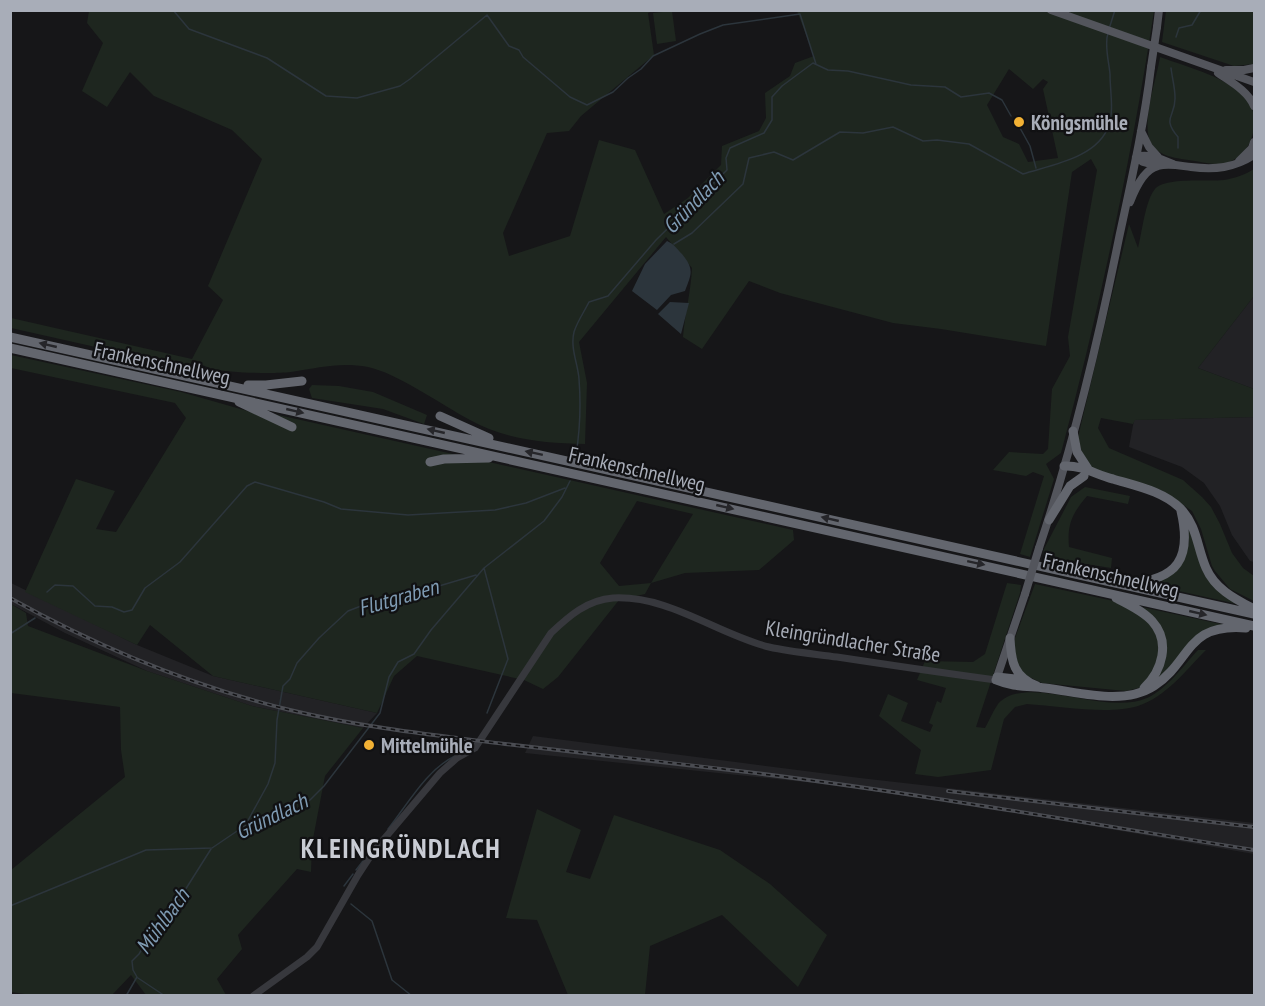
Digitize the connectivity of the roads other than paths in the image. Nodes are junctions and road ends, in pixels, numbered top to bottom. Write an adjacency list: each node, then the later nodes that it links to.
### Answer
1 (1051, 10): 4 (main road)
2 (1159, 12): 7 (main road, bridge)
3 (1254, 68): 4 (main road)
4 (1213, 69): 5 (main road); 6 (main road)
5 (1254, 82)
6 (1254, 106)
7 (1141, 130): 10 (main road); 11 (main road)
8 (1254, 142): 12 (main road)
9 (1254, 155): 12 (main road)
10 (1136, 157): 11 (main road); 13 (main road)
11 (1159, 162): 12 (main road); 13 (main road)
12 (1234, 165)
13 (1124, 216): 21 (main road)
14 (10, 337): 17 (highway, Frankenschnellweg, one-way to 14)
15 (10, 348): 18 (highway, Frankenschnellweg)
16 (302, 381): 17 (highway)
17 (225, 384): 22 (highway, Frankenschnellweg, one-way to 17)
18 (217, 393): 20 (highway); 23 (highway, Frankenschnellweg, one-way to 23)
19 (440, 416): 22 (highway)
20 (292, 427)
21 (1073, 431): 25 (main road); 26 (highway)
22 (514, 448): 29 (highway, Frankenschnellweg, one-way to 22)
23 (506, 458): 24 (highway); 30 (highway, Frankenschnellweg, one-way to 30)
24 (430, 462)
25 (1064, 467): 26 (highway); 28 (main road)
26 (1086, 473): 27 (highway); 28 (highway)
27 (1181, 509): 29 (highway); 31 (highway)
28 (1049, 520): 34 (main road, bridge)
29 (1119, 583): 32 (highway, Frankenschnellweg)
30 (1100, 591): 33 (highway, Frankenschnellweg, one-way to 33); 38 (highway)
31 (1254, 609)
32 (1254, 614)
33 (1254, 627): 38 (highway)
34 (1010, 638): 35 (main road); 36 (highway)
35 (996, 678): 36 (highway); 37 (highway); 39 (street, Kleingründlacher Straße)
36 (1024, 680): 37 (highway)
37 (1042, 687): 38 (highway)
38 (1138, 693)
39 (253, 996)

